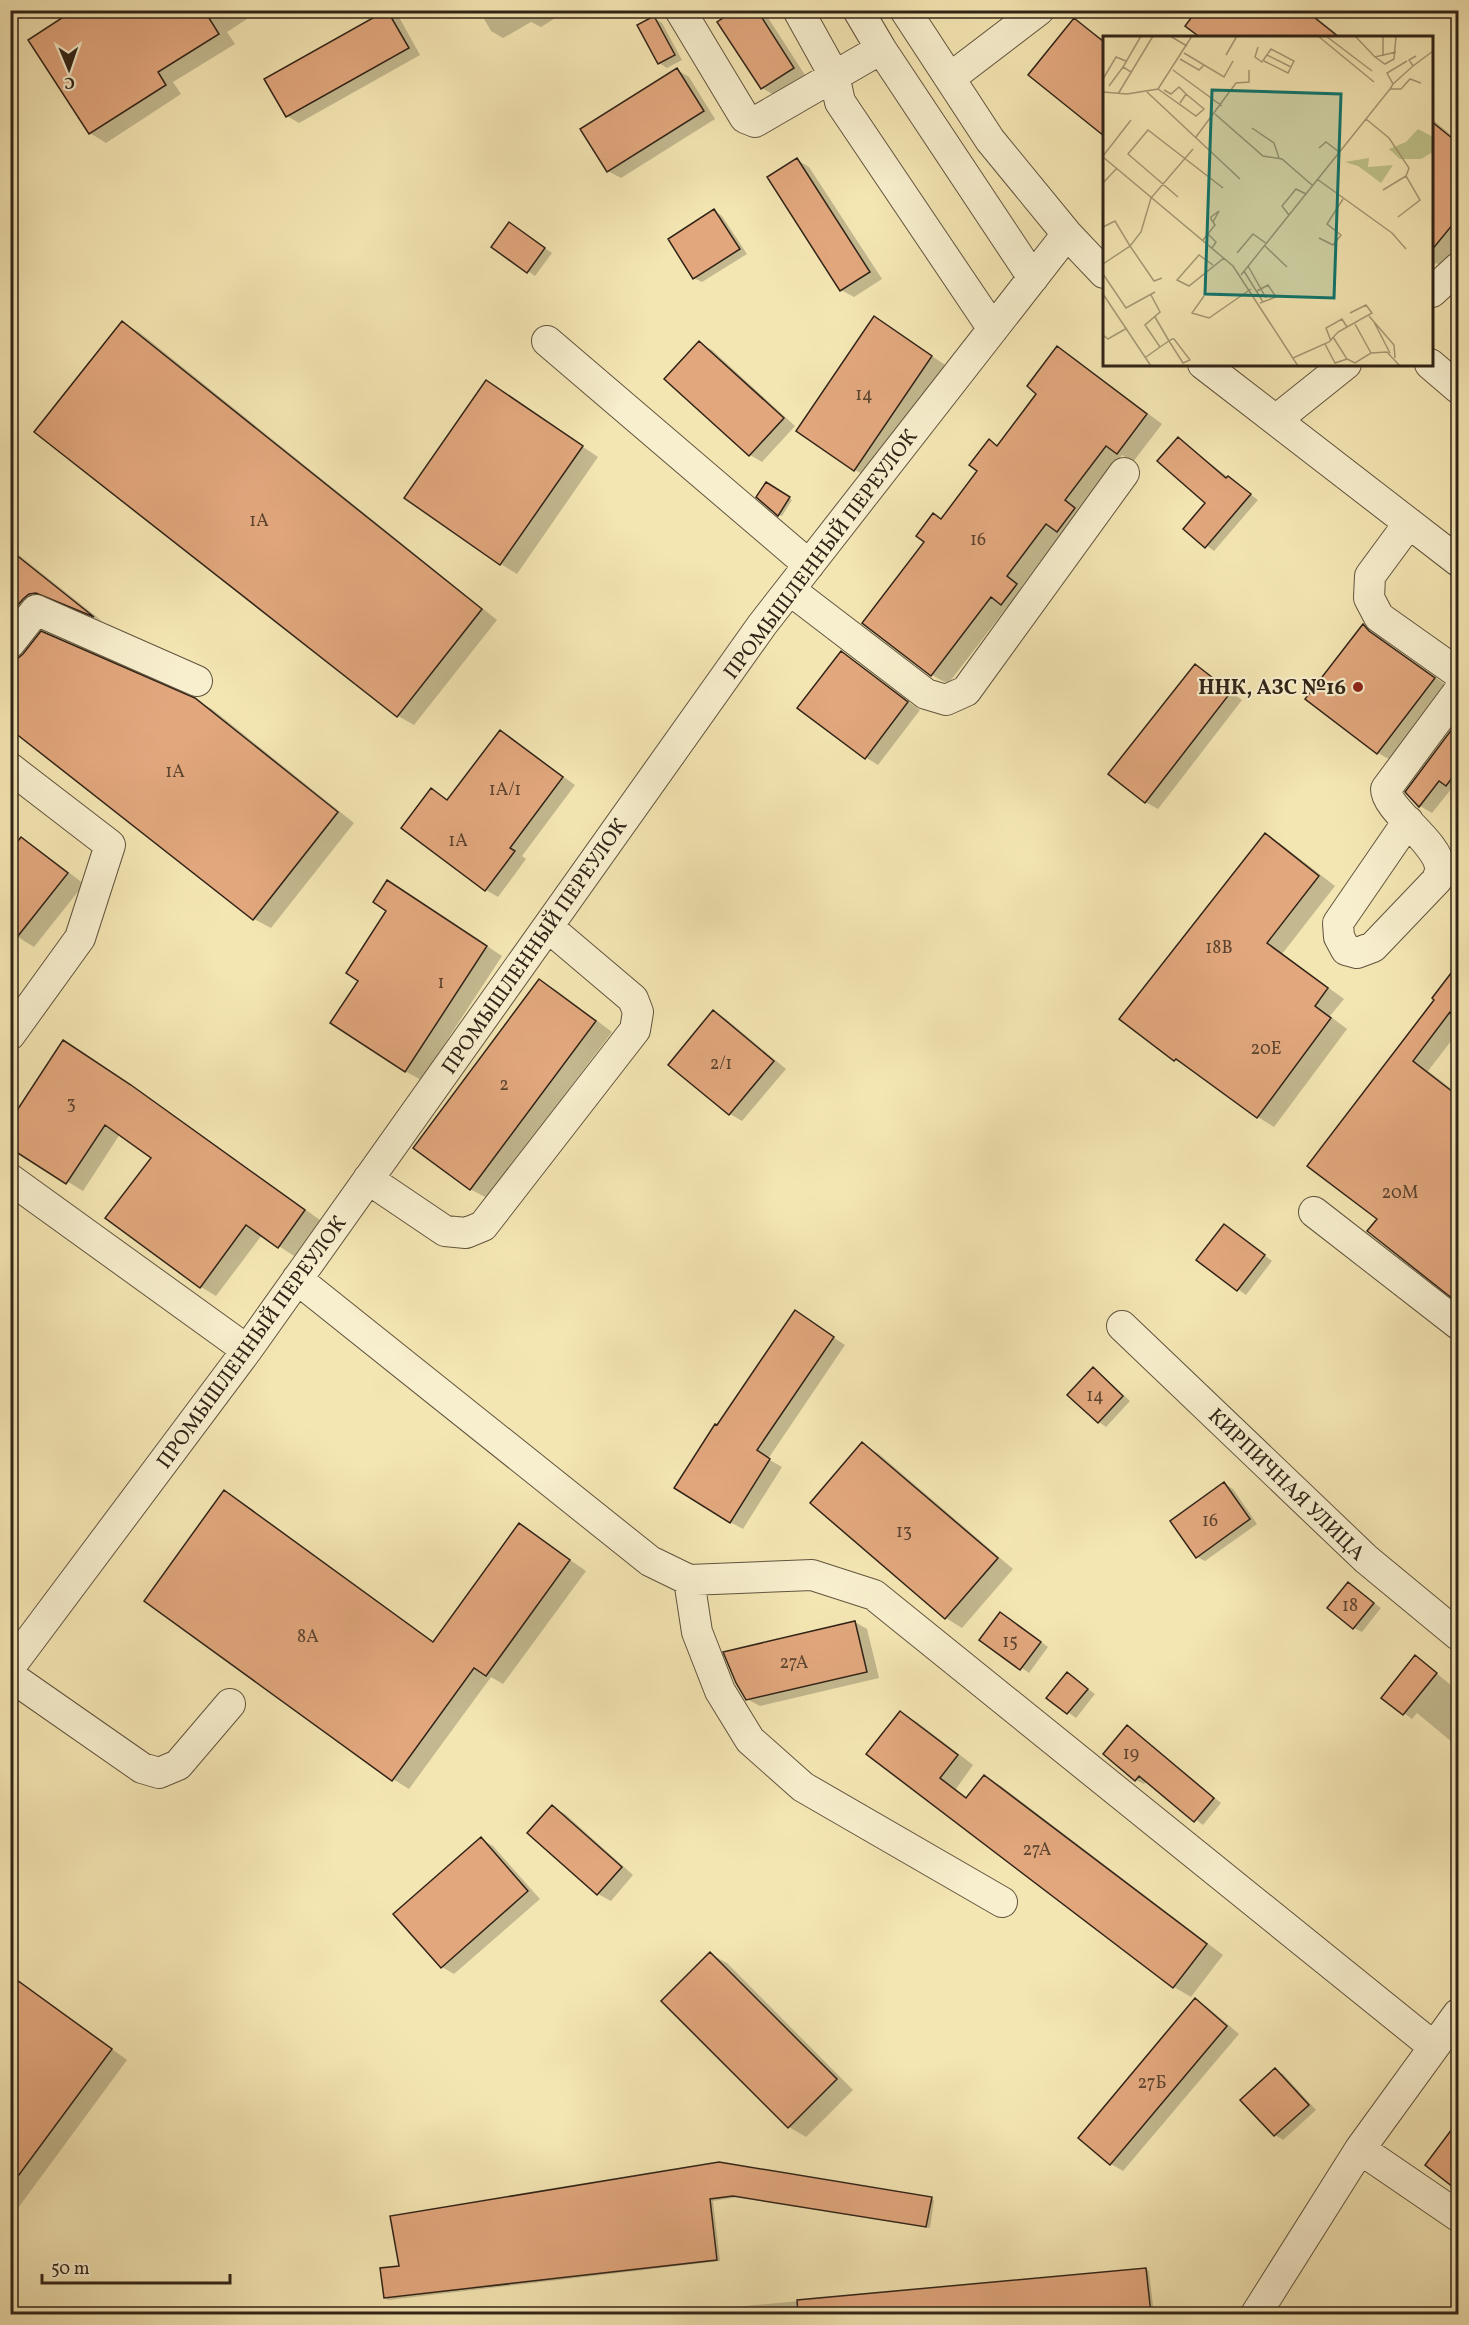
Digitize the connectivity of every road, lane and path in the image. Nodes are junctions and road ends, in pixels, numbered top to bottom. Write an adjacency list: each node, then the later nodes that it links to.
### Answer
1 (680, 10): 7 (street)
2 (798, 10): 7 (street)
3 (858, 10): 6 (street)
4 (905, 10): 8 (street)
5 (1039, 10): 8 (street)
6 (881, 49): 7 (street); 12 (street)
7 (834, 75): 14 (street)
8 (950, 78): 9 (street)
9 (1067, 234): 11 (street); 12 (street, ПРОМЫШЛЕННЫЙ ПЕРЕУЛОК)
10 (1458, 268): 13 (street)
11 (1103, 272)
12 (1033, 278): 14 (street, ПРОМЫШЛЕННЫЙ ПЕРЕУЛОК)
13 (1433, 290)
14 (993, 329): 24 (street, ПРОМЫШЛЕННЫЙ ПЕРЕУЛОК)
15 (547, 341): 24 (street)
16 (1206, 366): 20 (street)
17 (1344, 366): 20 (street)
18 (1432, 366): 19 (street)
19 (1458, 388)
20 (1276, 420): 22 (street)
21 (1125, 473): 25 (street)
22 (1408, 523): 23 (street); 27 (street)
23 (1458, 561)
24 (809, 565): 25 (street, ПРОМЫШЛЕННЫЙ ПЕРЕУЛОК)
25 (790, 590): 32 (street, ПРОМЫШЛЕННЫЙ ПЕРЕУЛОК)
26 (10, 643): 28 (street)
27 (1458, 673)
28 (197, 681)
29 (1458, 692): 31 (street)
30 (10, 768): 33 (street)
31 (1408, 821)
32 (548, 927): 35 (street, ПРОМЫШЛЕННЫЙ ПЕРЕУЛОК); 35 (street)
33 (10, 1035)
34 (10, 1179): 40 (street)
35 (368, 1179): 37 (street, ПРОМЫШЛЕННЫЙ ПЕРЕУЛОК)
36 (1314, 1212): 38 (street)
37 (297, 1279): 40 (street, ПРОМЫШЛЕННЫЙ ПЕРЕУЛОК); 41 (street)
38 (1458, 1324)
39 (1122, 1326): 42 (street, КИРПИЧНАЯ УЛИЦА)
40 (247, 1350): 43 (street, ПРОМЫШЛЕННЫЙ ПЕРЕУЛОК)
41 (688, 1580): 46 (street); 47 (street)
42 (1458, 1635)
43 (10, 1666)
44 (10, 1676): 45 (street)
45 (230, 1704)
46 (1002, 1902)
47 (1450, 2030): 48 (street)
48 (1360, 2149): 49 (street); 50 (street)
49 (1458, 2216)
50 (1256, 2314)

